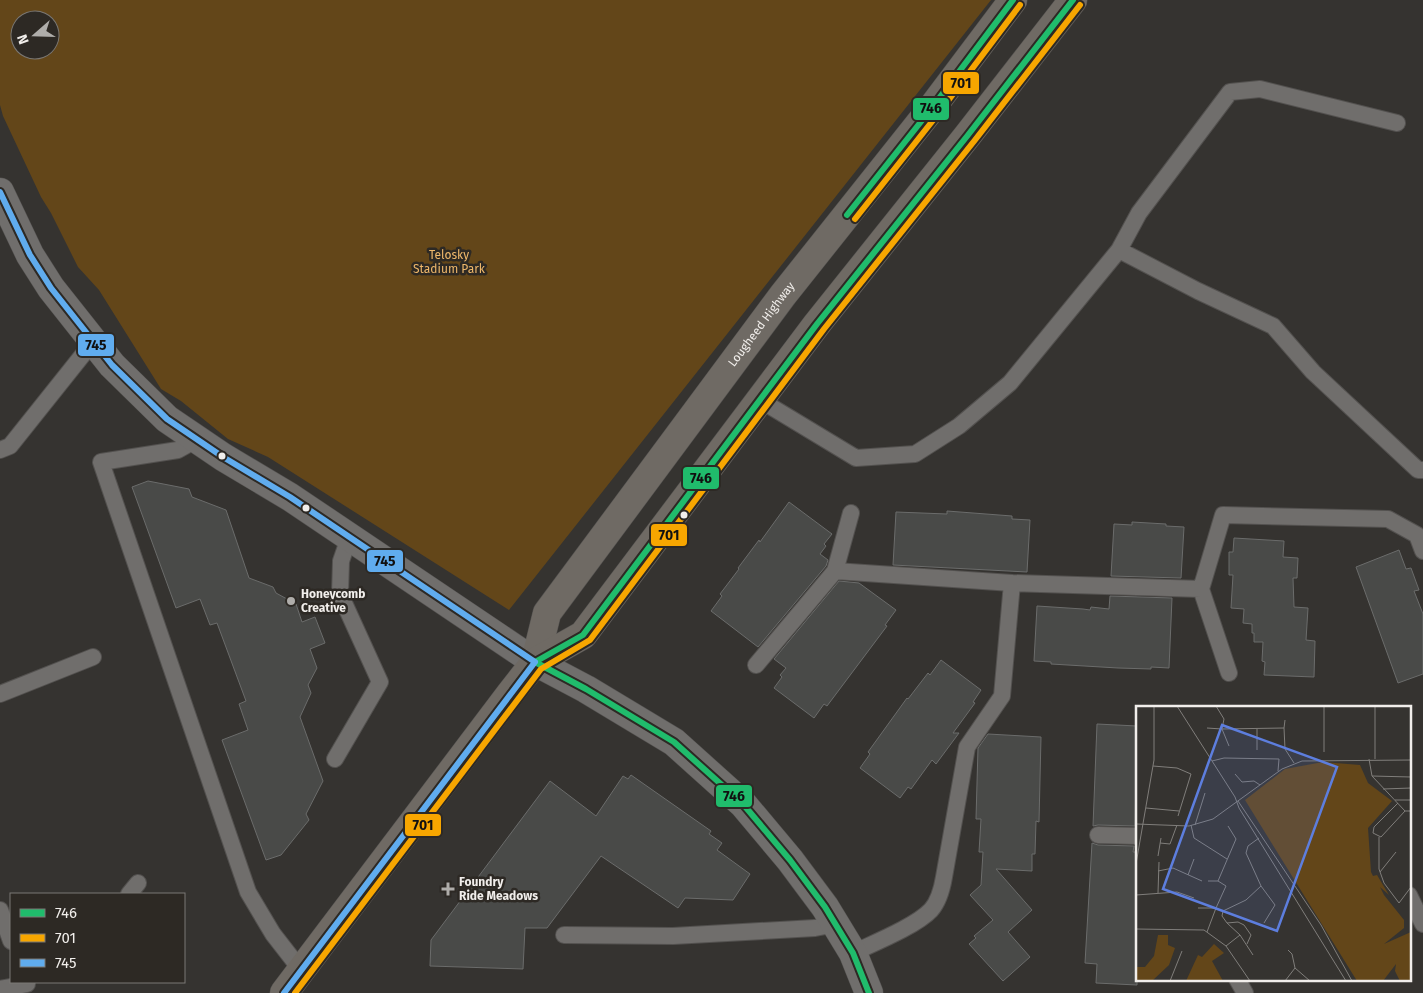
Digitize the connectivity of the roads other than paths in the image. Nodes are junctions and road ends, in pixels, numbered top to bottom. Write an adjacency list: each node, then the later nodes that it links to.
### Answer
1 (1013, 0): 18 (main road, Lougheed Highway)
2 (1073, 0): 7 (main road, Lougheed Highway)
3 (1397, 124): 5 (lane)
4 (0, 192): 6 (street)
5 (1119, 250): 7 (lane); 10 (lane)
6 (93, 342): 8 (street); 9 (lane)
7 (760, 400): 18 (main road, Lougheed Highway)
8 (196, 440): 12 (street); 32 (lane)
9 (0, 450)
10 (1423, 470)
11 (851, 514): 14 (lane)
12 (349, 538): 18 (street); 22 (lane)
13 (1421, 539): 16 (lane)
14 (835, 571): 15 (lane); 19 (lane)
15 (1012, 584): 16 (lane); 31 (lane)
16 (1201, 589): 20 (lane)
17 (93, 657): 21 (lane)
18 (535, 662): 27 (street); 32 (main road, Lougheed Highway)
19 (756, 665)
20 (1229, 673)
21 (0, 694)
22 (335, 759)
23 (1098, 835): 24 (lane)
24 (1136, 836)
25 (1410, 897): 28 (lane)
26 (0, 910): 30 (lane)
27 (836, 924): 29 (lane); 31 (street)
28 (1423, 924)
29 (564, 935)
30 (10, 938)
31 (853, 954): 37 (street)
32 (301, 970): 36 (main road, Lougheed Highway)
33 (1238, 980): 38 (lane)
34 (30, 985): 35 (lane)
35 (0, 989)
36 (284, 993)
37 (869, 993)
38 (1245, 993)

